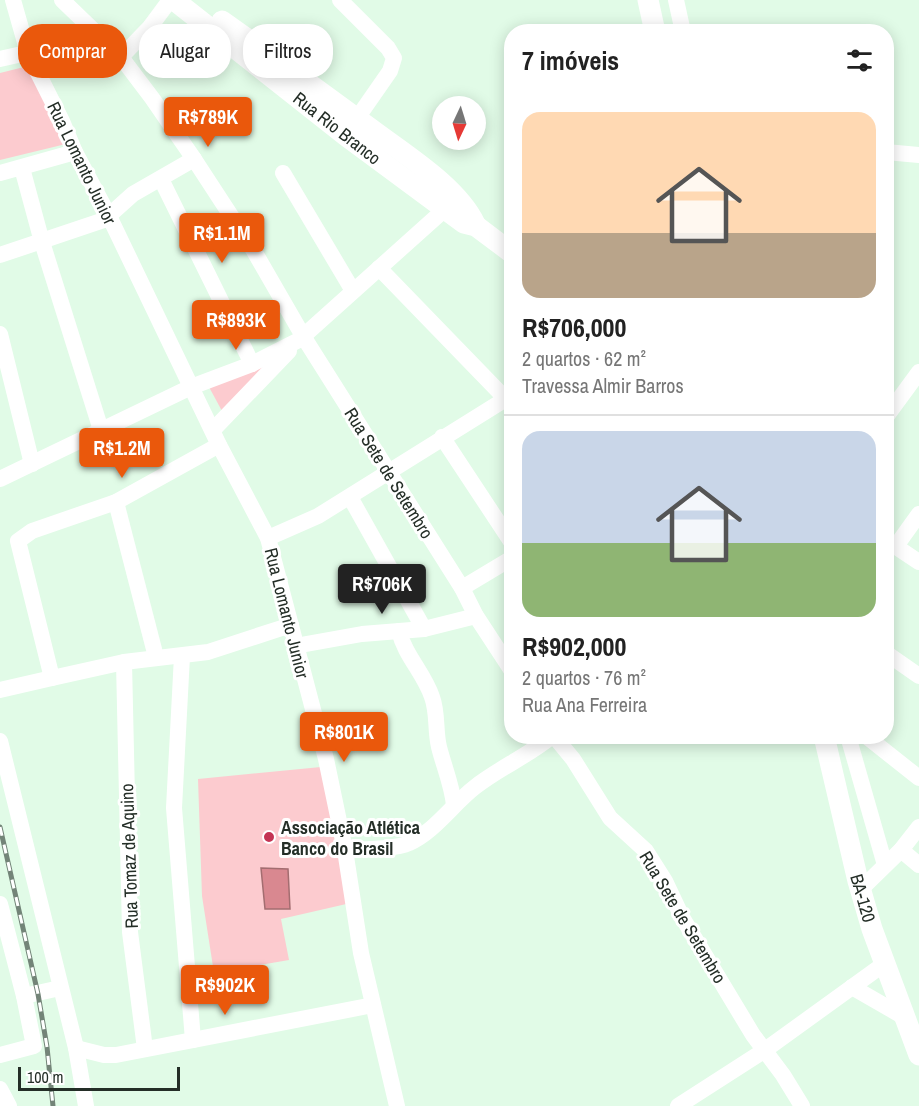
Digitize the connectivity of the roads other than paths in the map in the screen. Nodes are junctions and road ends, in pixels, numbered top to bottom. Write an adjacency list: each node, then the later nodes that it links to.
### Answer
1 (13, 0): 8 (street, Rua Lomanto Junior)
2 (62, 0): 9 (street, Rua Sete de Setembro)
3 (172, 0): 12 (street); 17 (main road, Rua Rio Branco)
4 (193, 0): 17 (main road, Rua Rio Branco)
5 (340, 0): 17 (street)
6 (648, 0): 10 (main road)
7 (676, 0): 11 (street)
8 (20, 24)
9 (85, 24)
10 (653, 24)
11 (681, 24)
12 (127, 51)
13 (18, 55): 14 (street)
14 (0, 59)
15 (127, 65): 21 (street, Rua Sete de Setembro)
16 (40, 78): 18 (street, Rua Lomanto Junior)
17 (351, 127): 26 (main road, Rua Rio Branco)
18 (75, 152): 22 (street); 27 (street, Rua Lomanto Junior)
19 (894, 153): 20 (street)
20 (919, 155)
21 (194, 159): 25 (street); 34 (street, Rua Sete de Setembro)
22 (22, 168): 23 (street); 28 (street)
23 (0, 173)
24 (283, 173): 32 (street)
25 (161, 179): 27 (street); 35 (street)
26 (451, 204): 29 (main road, Rua Rio Branco); 31 (street)
27 (109, 216): 28 (street); 37 (street, Rua Lomanto Junior)
28 (42, 242): 30 (street); 41 (street)
29 (504, 246)
30 (0, 255)
31 (379, 268): 32 (street); 38 (street)
32 (353, 291): 34 (street)
33 (0, 334): 44 (street)
34 (301, 338): 35 (street); 42 (street); 45 (street, Rua Sete de Setembro)
35 (252, 364): 37 (street)
36 (919, 372): 40 (street)
37 (191, 387): 41 (street); 42 (street, Rua Lomanto Junior)
38 (504, 392)
39 (504, 400): 43 (street)
40 (894, 406)
41 (101, 430): 44 (street)
42 (216, 438): 48 (street); 51 (street, Rua Lomanto Junior)
43 (442, 438): 45 (street); 50 (street)
44 (32, 464): 46 (street)
45 (387, 472): 47 (street); 56 (street, Rua Sete de Setembro)
46 (0, 479)
47 (351, 497): 51 (street); 59 (street)
48 (116, 502): 63 (street); 68 (street)
49 (919, 514): 52 (street)
50 (504, 531)
51 (268, 538): 58 (street, Rua Lomanto Junior)
52 (894, 540)
53 (894, 545): 54 (street)
54 (919, 562)
55 (504, 563): 56 (street)
56 (462, 588): 57 (street, Rua Sete de Setembro)
57 (476, 616): 59 (street); 64 (street, Rua Sete de Setembro)
58 (291, 625): 61 (street, Rua Lomanto Junior); 62 (street)
59 (424, 629): 60 (street)
60 (399, 631): 61 (street); 77 (street)
61 (295, 646): 79 (street, Rua Lomanto Junior)
62 (182, 656): 63 (street); 91 (street)
63 (156, 657): 66 (street)
64 (504, 659)
65 (894, 659): 67 (street)
66 (124, 662): 68 (street); 93 (street, Rua Tomaz de Aquino)
67 (919, 676)
68 (52, 678): 69 (street)
69 (0, 690)
70 (0, 741): 87 (street)
71 (542, 744): 77 (street)
72 (560, 744): 94 (street, Rua Sete de Setembro)
73 (826, 744): 83 (main road, BA-120 / BA-120)
74 (850, 744): 81 (street)
75 (876, 744): 76 (street)
76 (919, 778)
77 (454, 805): 79 (street)
78 (919, 827): 80 (street)
79 (345, 850): 89 (street, Rua Lomanto Junior)
80 (901, 850): 81 (street); 82 (street)
81 (885, 865): 83 (street)
82 (919, 865)
83 (860, 890): 85 (main road, BA-120 / BA-120)
84 (0, 904): 88 (street)
85 (884, 964): 86 (street); 90 (main road, BA-120 / BA-120)
86 (852, 987): 90 (street); 94 (street)
87 (60, 988): 88 (street); 92 (street)
88 (24, 996): 96 (street)
89 (373, 1005): 91 (street); 100 (street, Rua Lomanto Junior)
90 (904, 1017): 95 (main road, BA-120 / BA-120)
91 (193, 1040): 93 (street)
92 (76, 1048): 93 (street); 99 (street)
93 (145, 1049)
94 (765, 1050): 101 (street); 102 (street, Rua Sete de Setembro)
95 (919, 1053)
96 (0, 1055)
97 (0, 1089): 98 (street)
98 (9, 1106)
99 (86, 1106)
100 (397, 1106)
101 (678, 1106)
102 (802, 1106)

